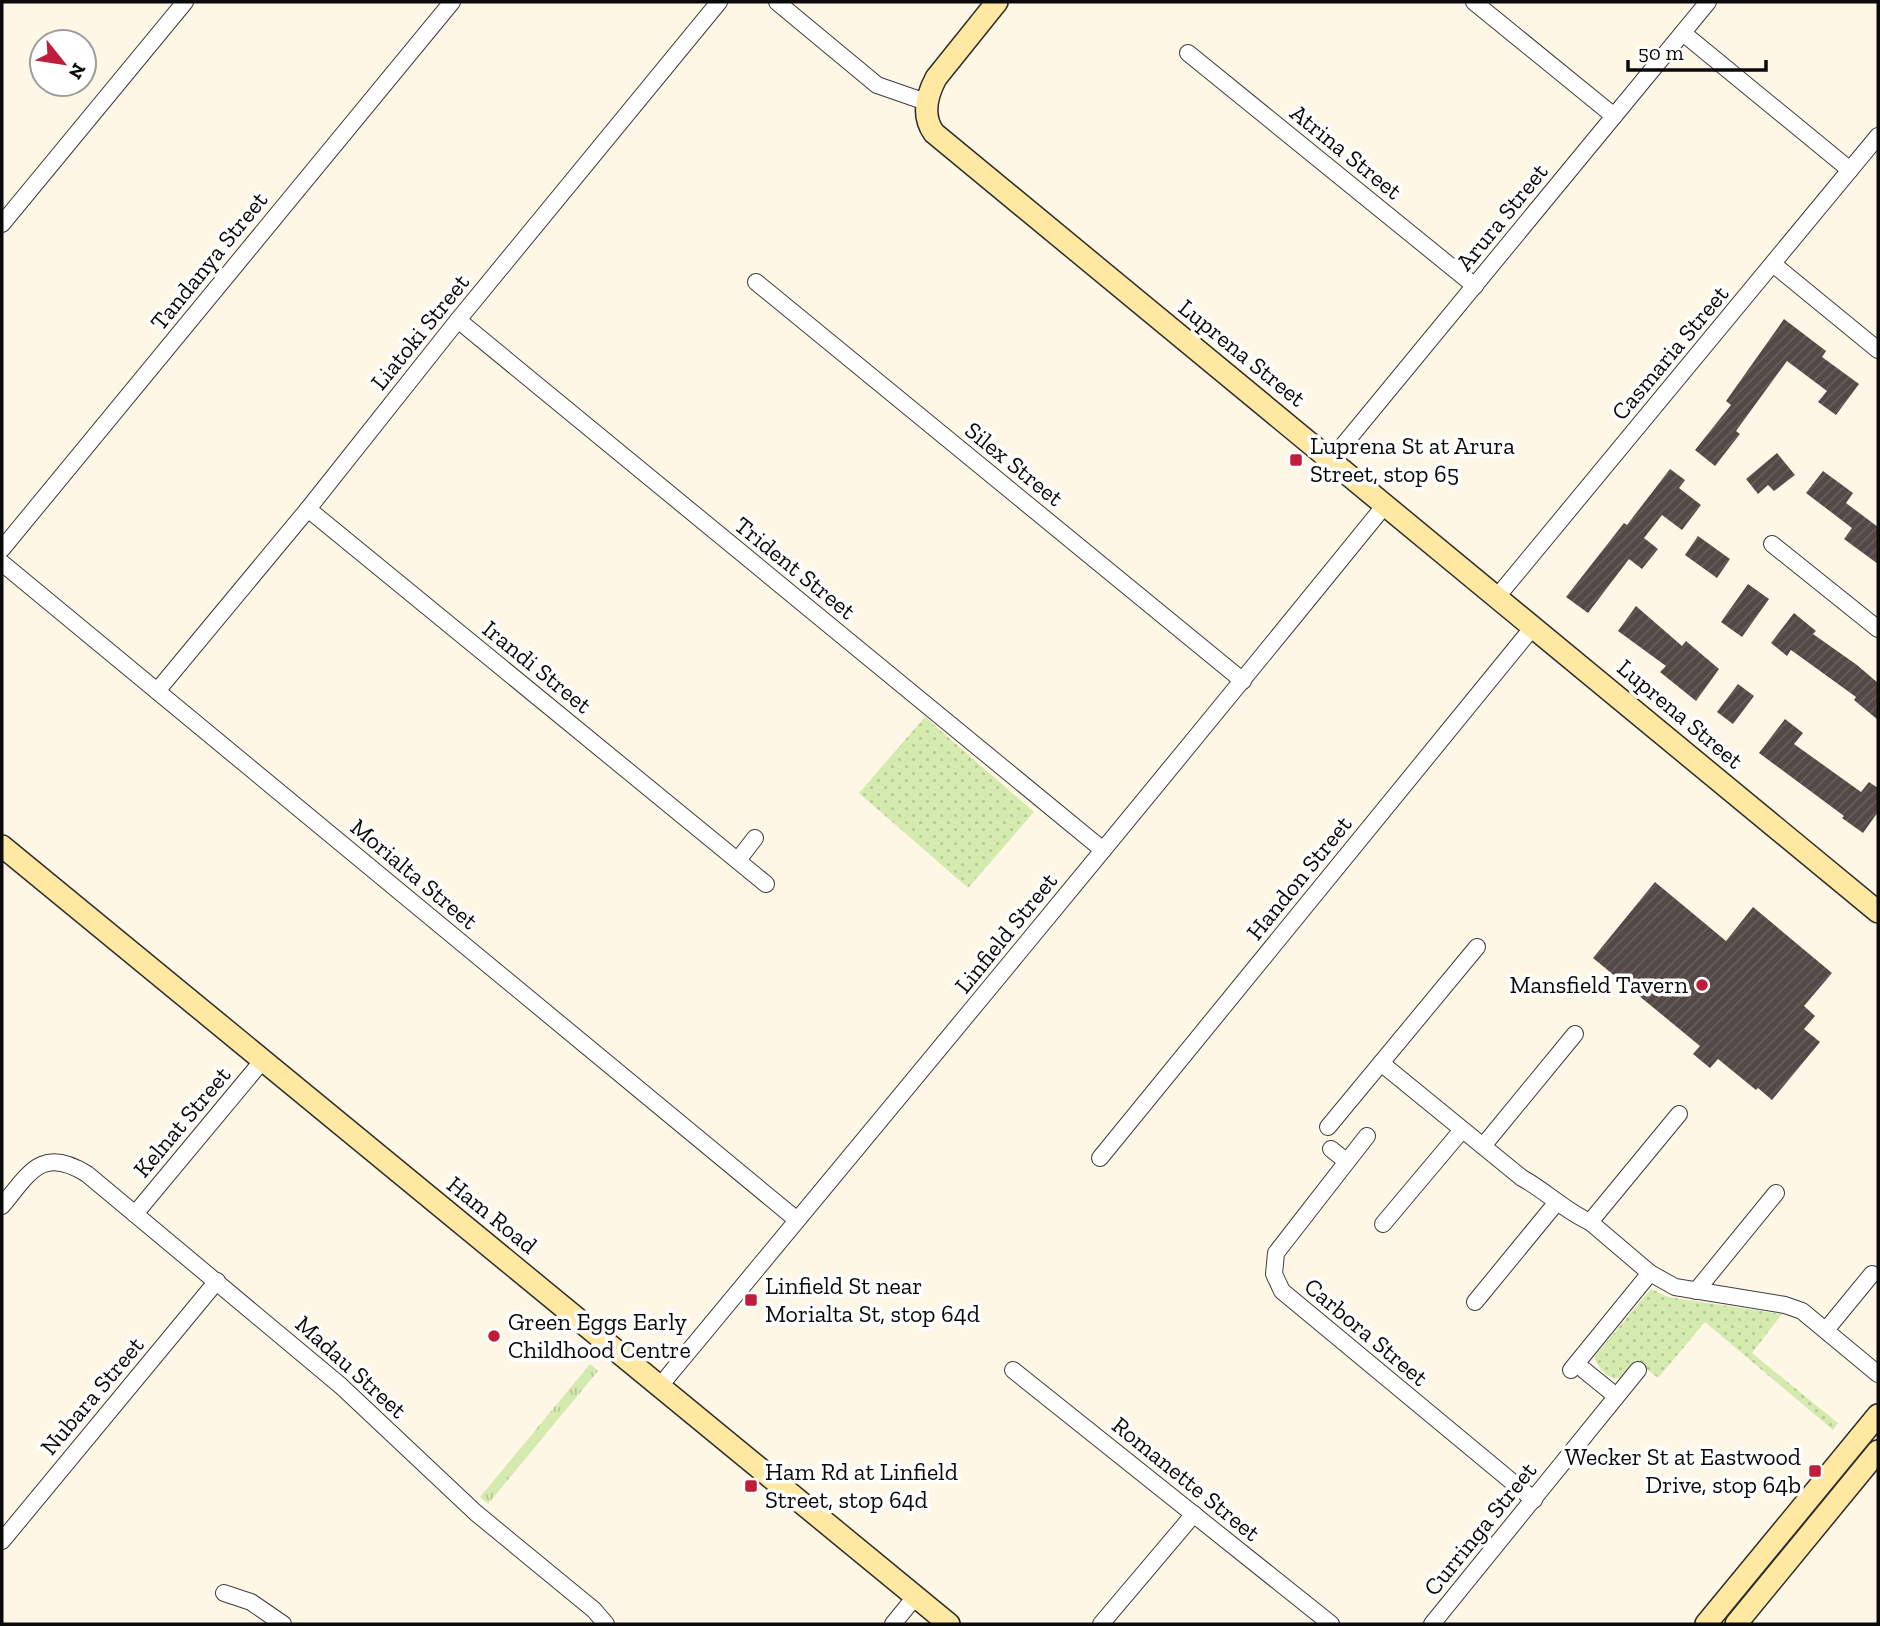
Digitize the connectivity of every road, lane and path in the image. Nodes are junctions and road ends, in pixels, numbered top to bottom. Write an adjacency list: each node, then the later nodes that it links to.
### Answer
1 (185, 2): 14 (street)
2 (452, 2): 24 (street, Tandanya Street)
3 (719, 2): 18 (street, Liatoki Street)
4 (777, 2): 10 (street)
5 (998, 2): 10 (street)
6 (1474, 2): 11 (street)
7 (1708, 2): 8 (street, Arura Street)
8 (1683, 33): 11 (street, Arura Street); 13 (street)
9 (1188, 53): 17 (street, Atrina Street)
10 (926, 102): 20 (street, Luprena Street)
11 (1614, 116): 17 (street, Arura Street)
12 (1878, 136): 13 (street, Casmaria Street)
13 (1850, 170): 15 (street, Casmaria Street)
14 (2, 224)
15 (1773, 264): 19 (street); 26 (street, Casmaria Street)
16 (756, 282): 29 (street, Silex Street)
17 (1475, 286): 20 (street, Arura Street)
18 (458, 320): 22 (street, Liatoki Street); 33 (street, Trident Street)
19 (1878, 350)
20 (1331, 460): 21 (street, Luprena Street)
21 (1385, 505): 26 (street, Luprena Street); 29 (street, Linfield Street)
22 (308, 509): 30 (street, Liatoki Street); 34 (street, Irandi Street)
23 (1772, 544): 28 (street)
24 (2, 549)
25 (2, 563): 30 (street, Morialta Street)
26 (1497, 597): 27 (street, Luprena Street)
27 (1533, 627): 36 (street, Luprena Street); 47 (street, Handon Street)
28 (1878, 629)
29 (1243, 681): 33 (street, Linfield Street)
30 (157, 691): 53 (street, Morialta Street)
31 (755, 838): 34 (street)
32 (2, 848): 39 (street, Ham Road)
33 (1103, 850): 53 (street, Linfield Street)
34 (737, 860): 35 (street, Irandi Street)
35 (766, 884)
36 (1878, 912)
37 (1477, 947): 40 (street)
38 (1575, 1034): 45 (street)
39 (263, 1060): 52 (street, Kelnat Street); 65 (street, Ham Road)
40 (1381, 1063): 42 (street); 43 (street)
41 (1679, 1114): 54 (street)
42 (1328, 1127)
43 (1462, 1130): 45 (street); 55 (street)
44 (1367, 1136): 48 (street, Carbora Street)
45 (1482, 1146): 50 (street)
46 (1331, 1149): 48 (street)
47 (1100, 1158)
48 (1346, 1161): 69 (street, Carbora Street)
49 (1776, 1193): 59 (street)
50 (1558, 1202): 54 (street); 60 (street)
51 (2, 1206): 52 (street, Madau Street)
52 (135, 1214): 58 (street, Madau Street)
53 (797, 1220): 65 (street, Linfield Street)
54 (1590, 1222): 56 (street)
55 (1383, 1224)
56 (1650, 1273): 59 (street); 66 (street)
57 (1872, 1274): 61 (street)
58 (217, 1281): 71 (street, Nubara Street); 75 (street, Madau Street)
59 (1696, 1291): 61 (street)
60 (1475, 1302)
61 (1826, 1330): 64 (street)
62 (1013, 1370): 70 (street, Romanette Street)
63 (1638, 1370): 66 (street, Curringa Street)
64 (1878, 1374)
65 (659, 1387): 73 (street, Ham Road)
66 (1616, 1396): 69 (street, Curringa Street)
67 (1878, 1416): 81 (street)
68 (1878, 1451): 82 (street)
69 (1534, 1500): 80 (street, Curringa Street)
70 (1194, 1514): 78 (street); 79 (street, Romanette Street)
71 (2, 1541)
72 (224, 1593): 74 (street)
73 (915, 1597): 76 (street); 77 (street, Ham Road)
74 (283, 1624)
75 (606, 1624)
76 (892, 1624)
77 (949, 1624)
78 (1101, 1624)
79 (1331, 1624)
80 (1432, 1624)
81 (1706, 1624)
82 (1735, 1624)

